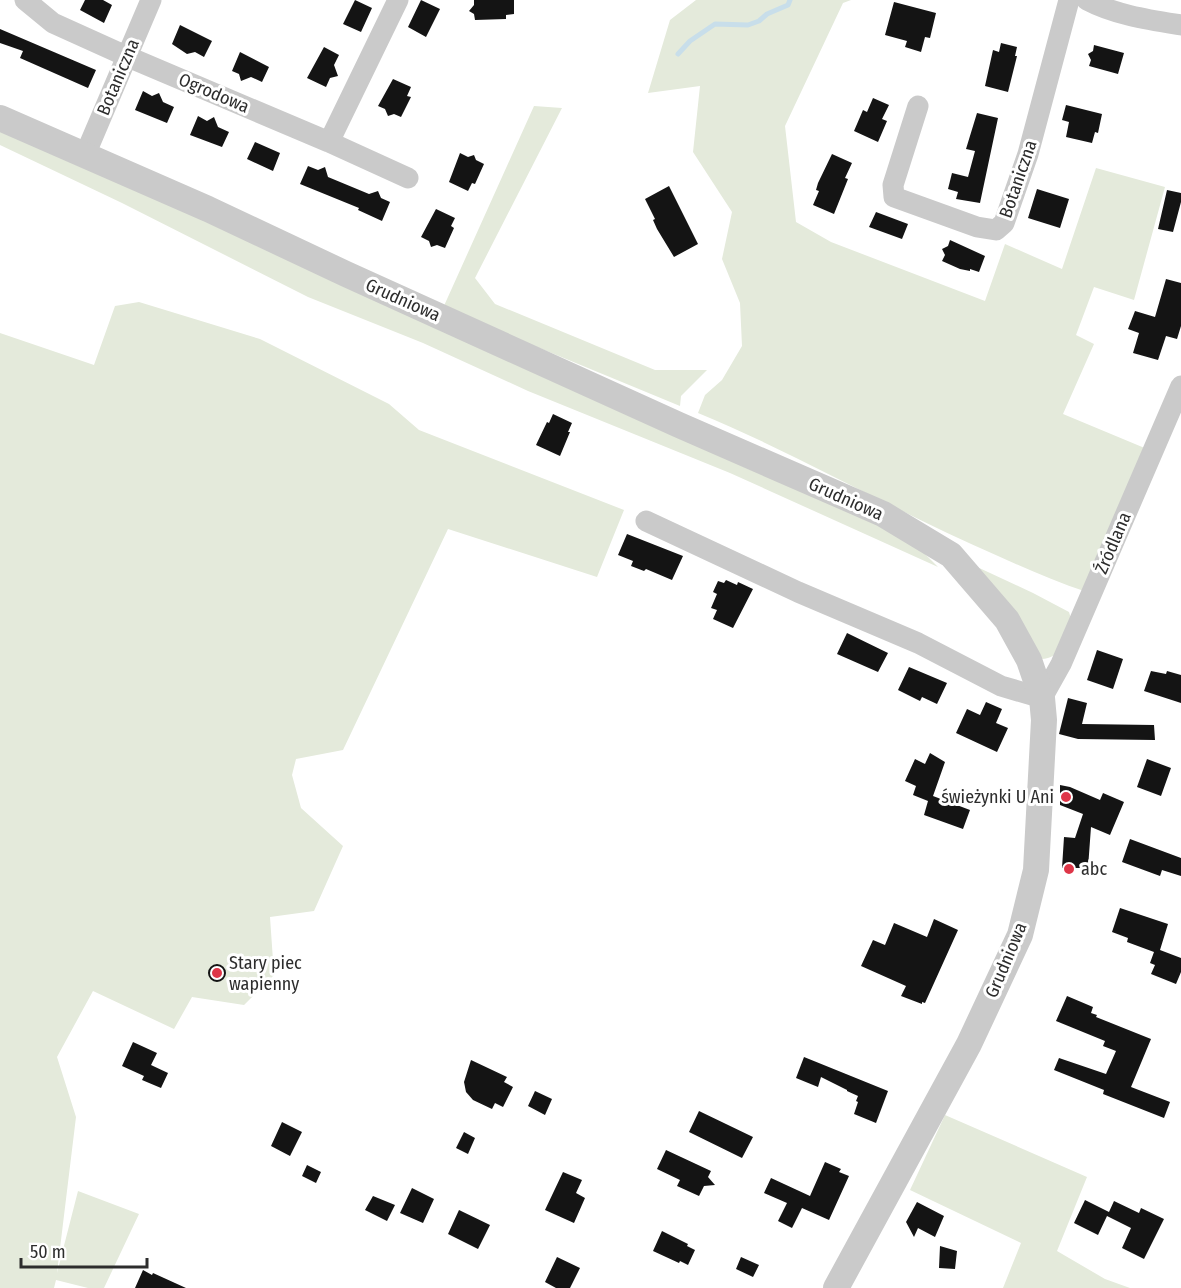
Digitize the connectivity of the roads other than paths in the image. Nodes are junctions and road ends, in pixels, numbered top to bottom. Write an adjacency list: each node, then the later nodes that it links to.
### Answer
1 (25, 0): 7 (street, Ogrodowa)
2 (151, 0): 7 (street, Botaniczna)
3 (398, 0): 10 (street)
4 (1069, 0): 8 (street, Botaniczna)
5 (1087, 0): 6 (street)
6 (1181, 25)
7 (126, 56): 10 (street, Ogrodowa); 11 (street, Botaniczna)
8 (918, 106)
9 (0, 118): 11 (street, Grudniowa)
10 (329, 142): 12 (street, Ogrodowa)
11 (85, 155): 15 (street, Grudniowa)
12 (408, 178)
13 (1181, 386): 15 (street, Źródlana)
14 (646, 521): 15 (street)
15 (1042, 698): 16 (street, Grudniowa)
16 (836, 1288)

